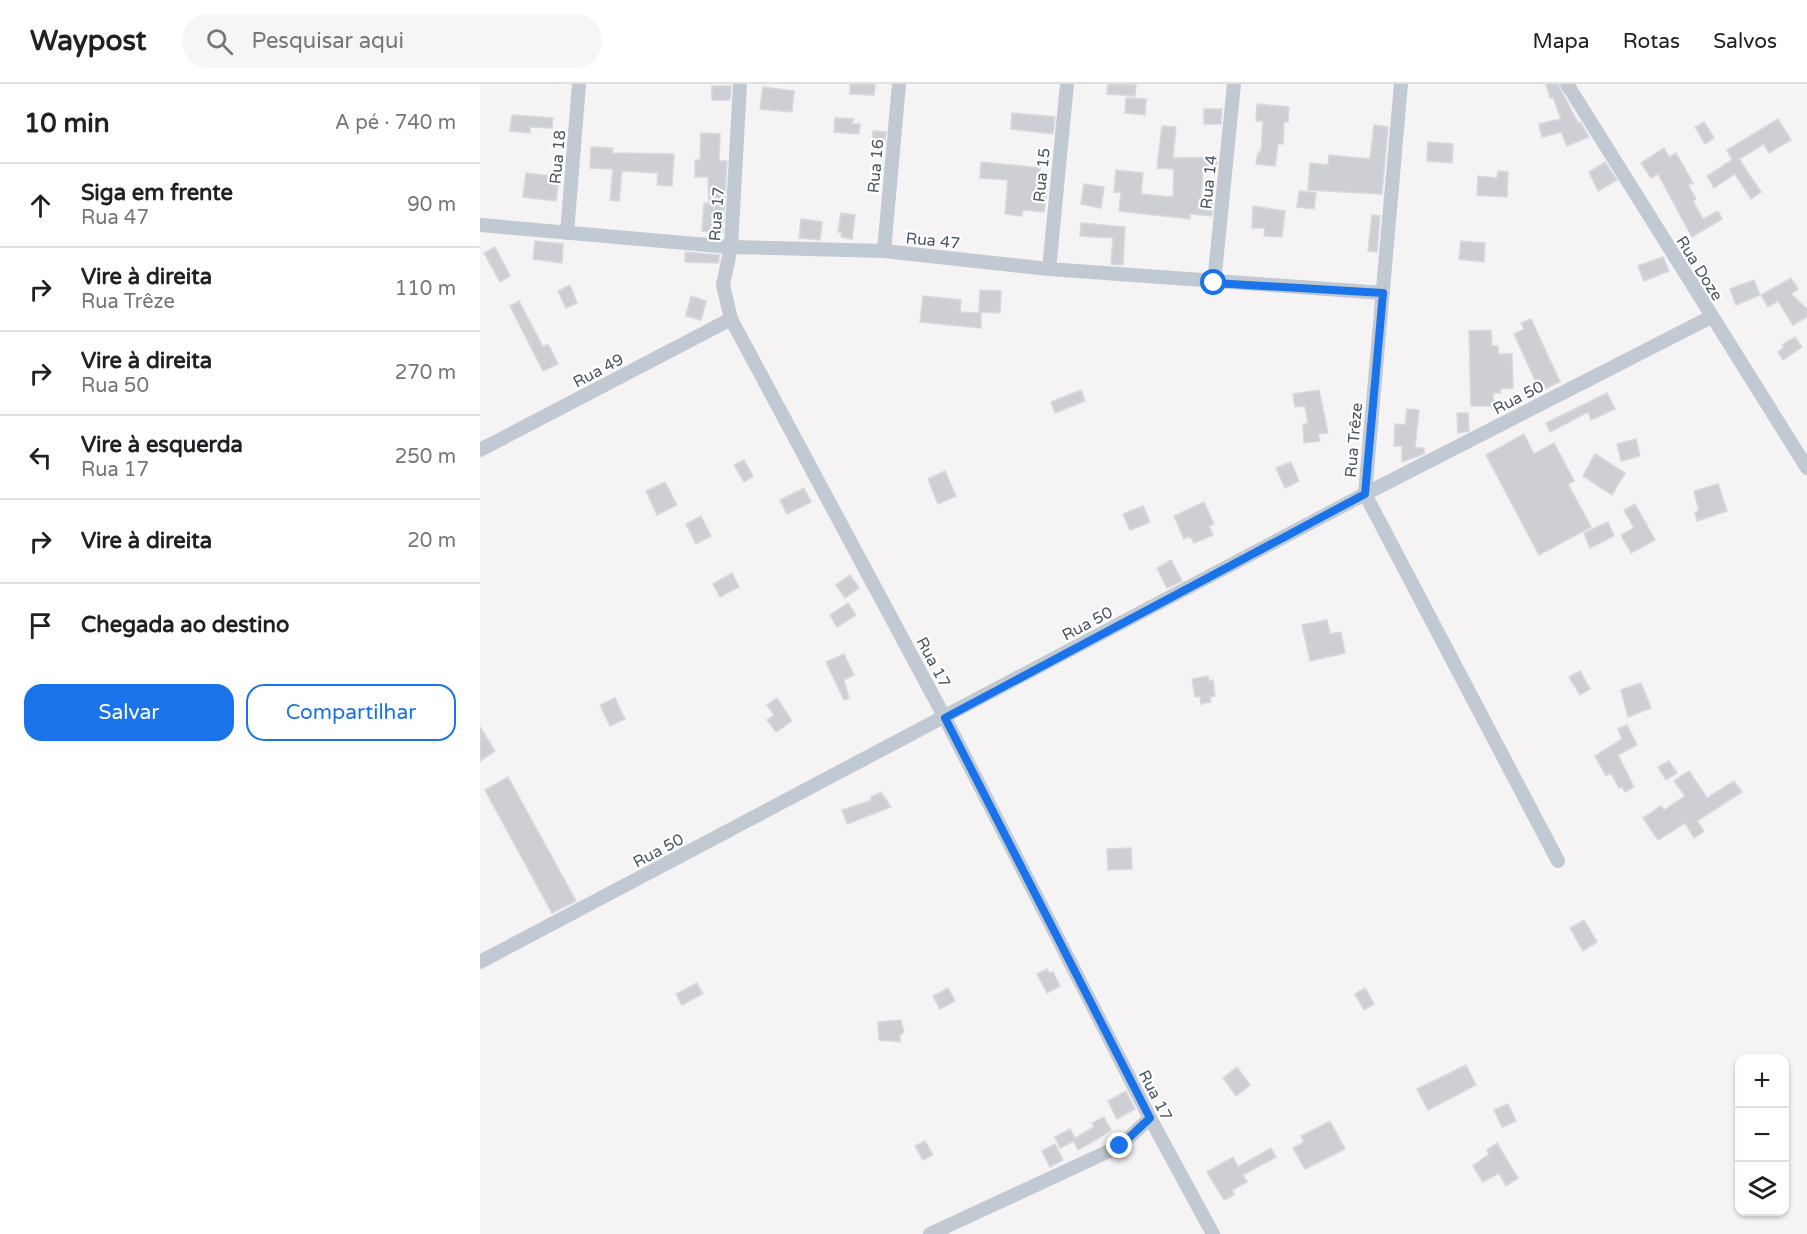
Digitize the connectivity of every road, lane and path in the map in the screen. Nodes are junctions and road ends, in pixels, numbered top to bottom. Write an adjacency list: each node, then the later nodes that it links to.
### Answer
1 (579, 84): 9 (street, Rua 18)
2 (740, 84): 10 (street, Rua 17)
3 (900, 84): 11 (street, Rua 16)
4 (1067, 84): 12 (street, Rua 15)
5 (1234, 84): 13 (street, Rua 14)
6 (1401, 84): 14 (street, Rua Trêze)
7 (1567, 84): 15 (street, Rua Doze)
8 (480, 225): 9 (street, Rua 47)
9 (567, 233): 10 (street, Rua 47)
10 (730, 246): 11 (street, Rua 47); 16 (street, Rua 17)
11 (884, 251): 12 (street, Rua 47)
12 (1049, 269): 13 (street, Rua 47)
13 (1214, 283): 14 (street, Rua 47)
14 (1383, 293): 19 (street, Rua Trêze)
15 (1711, 316): 18 (street, Rua Doze); 19 (street, Rua 50)
16 (731, 319): 17 (street, Rua 49); 20 (street, Rua 17)
17 (480, 450)
18 (1807, 468)
19 (1365, 494): 20 (street, Rua 50); 21 (street, Rua Trêze)
20 (945, 718): 22 (street, Rua 50); 23 (street, Rua 17)
21 (1558, 861)
22 (480, 962)
23 (1150, 1118): 24 (street); 25 (street, Rua 17)
24 (930, 1234)
25 (1213, 1234)

